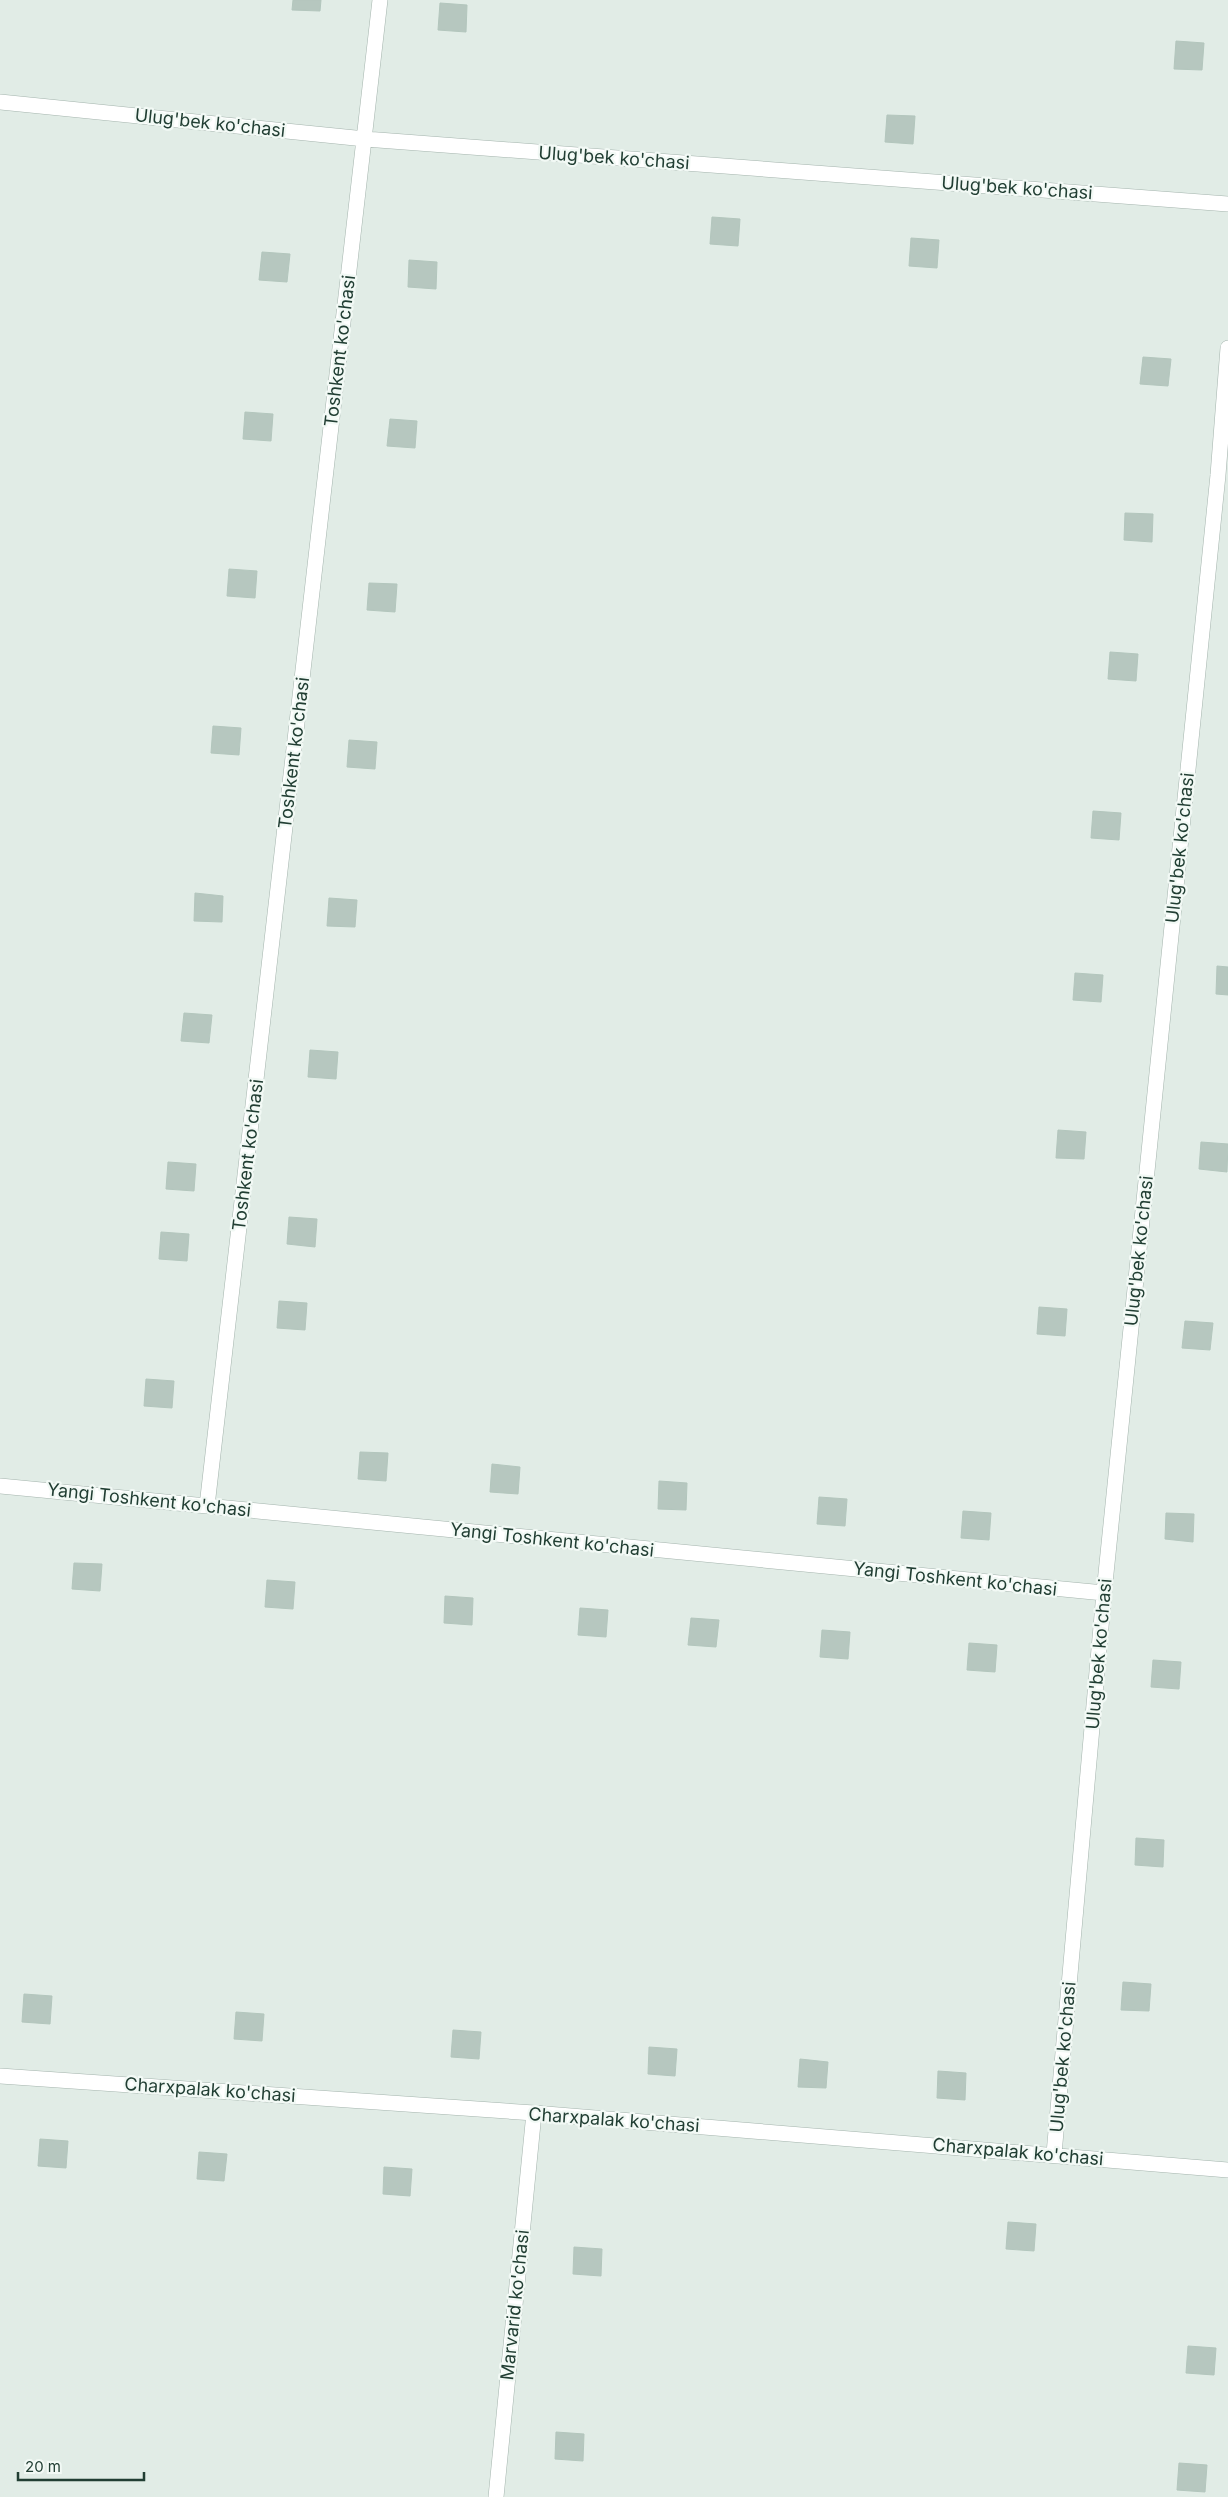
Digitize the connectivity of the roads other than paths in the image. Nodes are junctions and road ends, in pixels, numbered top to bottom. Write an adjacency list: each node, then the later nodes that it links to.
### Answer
1 (380, 0): 3 (street, Toshkent ko'chasi)
2 (0, 102): 3 (street, Ulug'bek ko'chasi)
3 (365, 139): 4 (street, Ulug'bek ko'chasi); 8 (street, Toshkent ko'chasi)
4 (1228, 204)
5 (1228, 348): 6 (street, Ulug'bek ko'chasi)
6 (1223, 476): 9 (street, Ulug'bek ko'chasi)
7 (0, 1486): 8 (street, Yangi Toshkent ko'chasi)
8 (207, 1506): 9 (street, Yangi Toshkent ko'chasi)
9 (1104, 1593): 12 (street, Ulug'bek ko'chasi)
10 (0, 2076): 11 (street, Charxpalak ko'chasi)
11 (534, 2113): 12 (street, Charxpalak ko'chasi); 14 (street, Marvarid ko'chasi)
12 (1054, 2154): 13 (street, Charxpalak ko'chasi)
13 (1228, 2170)
14 (496, 2497)

